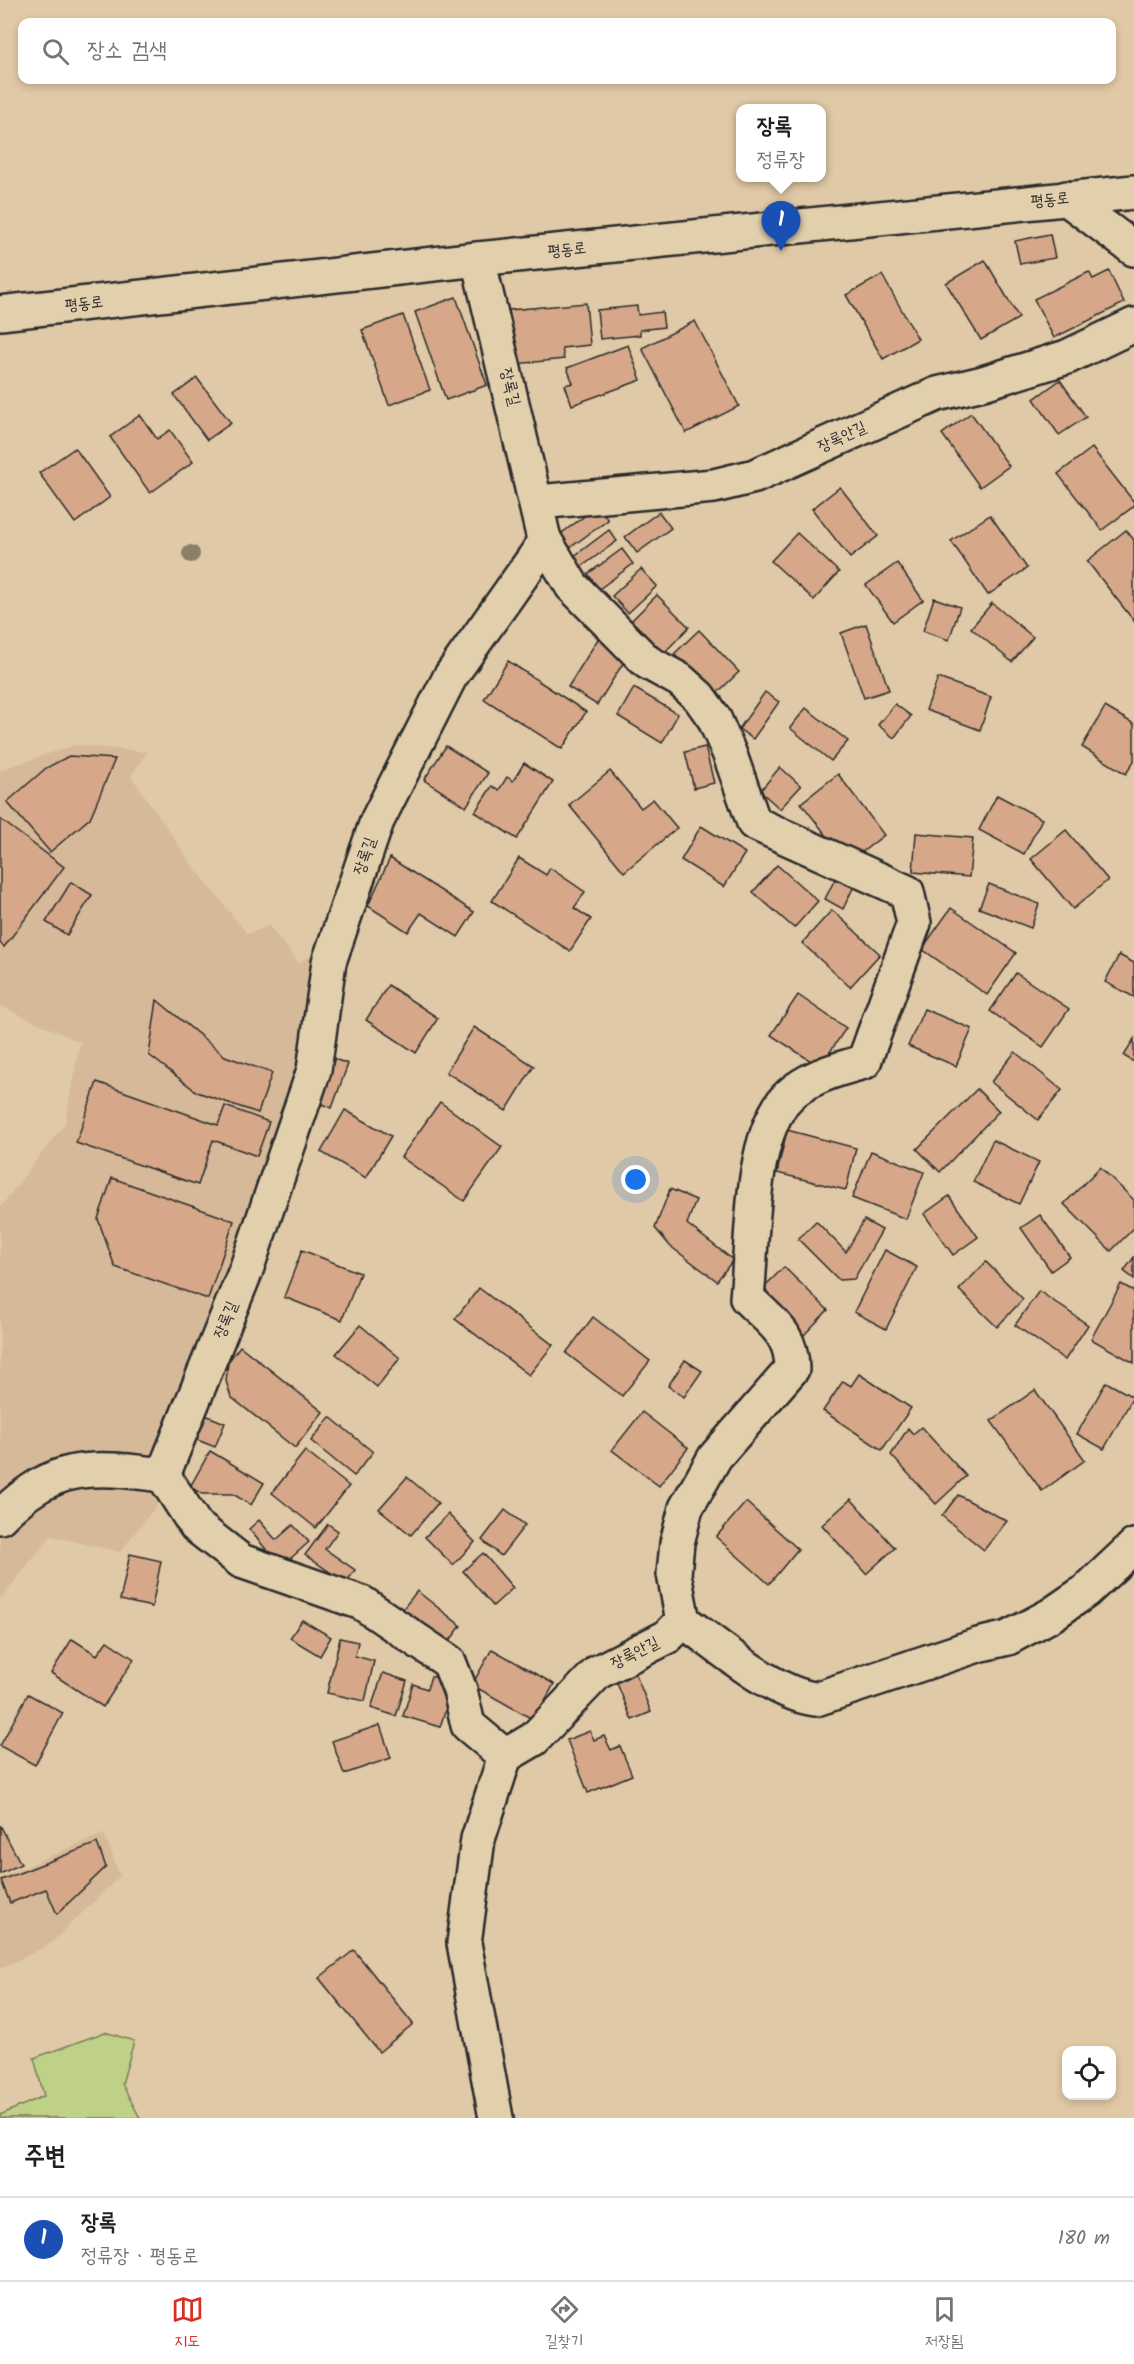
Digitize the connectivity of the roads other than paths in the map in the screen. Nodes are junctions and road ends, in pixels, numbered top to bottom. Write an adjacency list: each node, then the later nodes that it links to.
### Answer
1 (1134, 192): 2 (street, 평동로)
2 (1066, 198): 3 (street); 4 (street, 평동로)
3 (1134, 249)
4 (478, 259): 5 (street, 평동로); 7 (street, 장록길)
5 (0, 313)
6 (1134, 325): 7 (street, 장록안길)
7 (538, 502): 8 (street, 장록길)
8 (544, 539): 9 (street, 장록길); 12 (street)
9 (163, 1475): 10 (street); 13 (street)
10 (0, 1517)
11 (1134, 1546): 12 (street)
12 (683, 1621): 13 (street, 장록안길)
13 (505, 1756): 14 (street)
14 (496, 2118)

